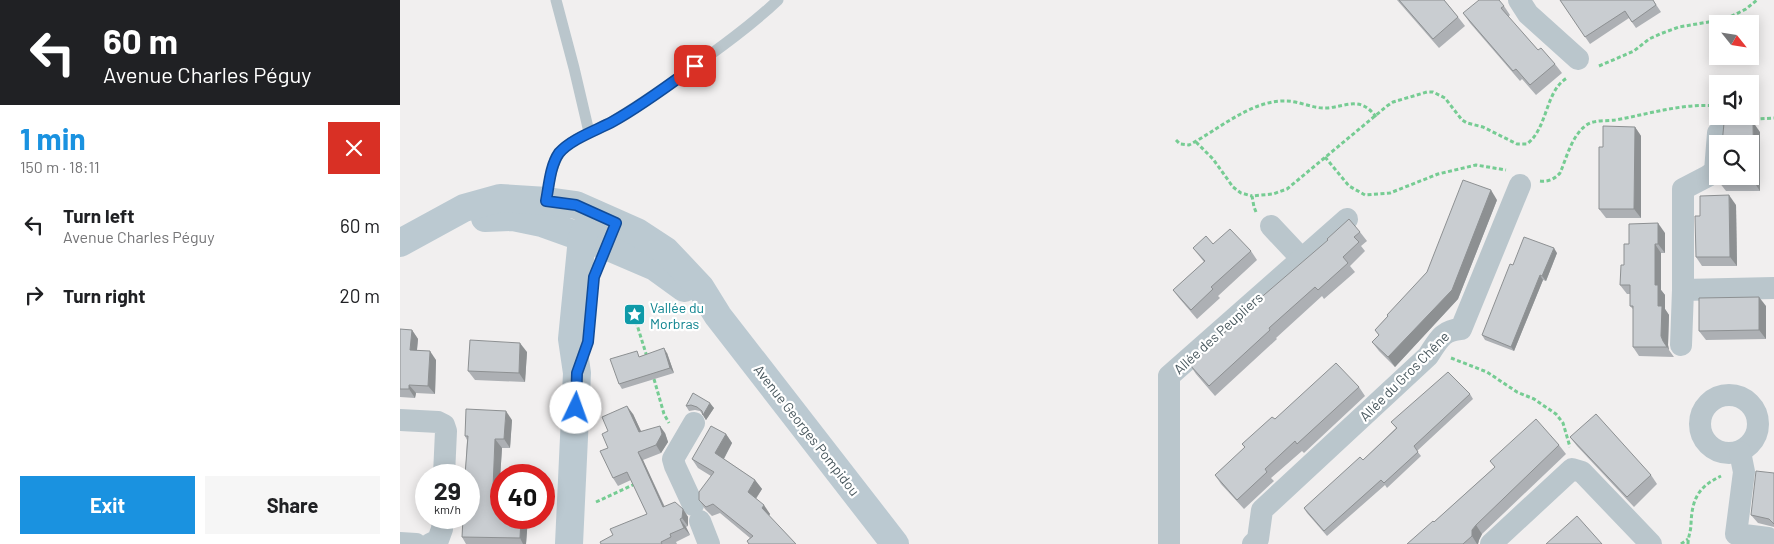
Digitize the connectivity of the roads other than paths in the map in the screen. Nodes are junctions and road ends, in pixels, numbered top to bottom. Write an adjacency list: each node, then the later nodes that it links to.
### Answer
1 (556, 0): 5 (lane)
2 (778, 0): 5 (lane)
3 (1519, 0): 4 (street)
4 (1580, 69)
5 (589, 132): 8 (lane)
6 (1718, 133): 15 (street)
7 (1523, 180): 31 (street, Allée du Gros Chêne)
8 (544, 212): 11 (street, Avenue Georges Pompidou); 12 (street, Avenue Georges Pompidou)
9 (1347, 219): 13 (street, Allée des Peupliers)
10 (1271, 226): 13 (street)
11 (599, 230): 27 (street); 29 (street, Avenue Georges Pompidou)
12 (400, 243)
13 (1302, 259): 30 (street, Allée des Peupliers)
14 (1774, 288): 15 (street)
15 (1683, 290): 16 (street)
16 (1681, 345)
17 (1766, 409): 20 (street); 20 (street)
18 (400, 420): 21 (street)
19 (694, 422): 28 (street)
20 (1742, 462): 23 (street)
21 (444, 464)
22 (442, 529): 26 (street)
23 (1768, 538)
24 (400, 543): 25 (street)
25 (416, 544)
26 (430, 544)
27 (568, 544)
28 (709, 544)
29 (895, 544)
30 (1169, 544)
31 (1253, 544)
32 (1490, 544): 33 (street)
33 (1651, 544)

